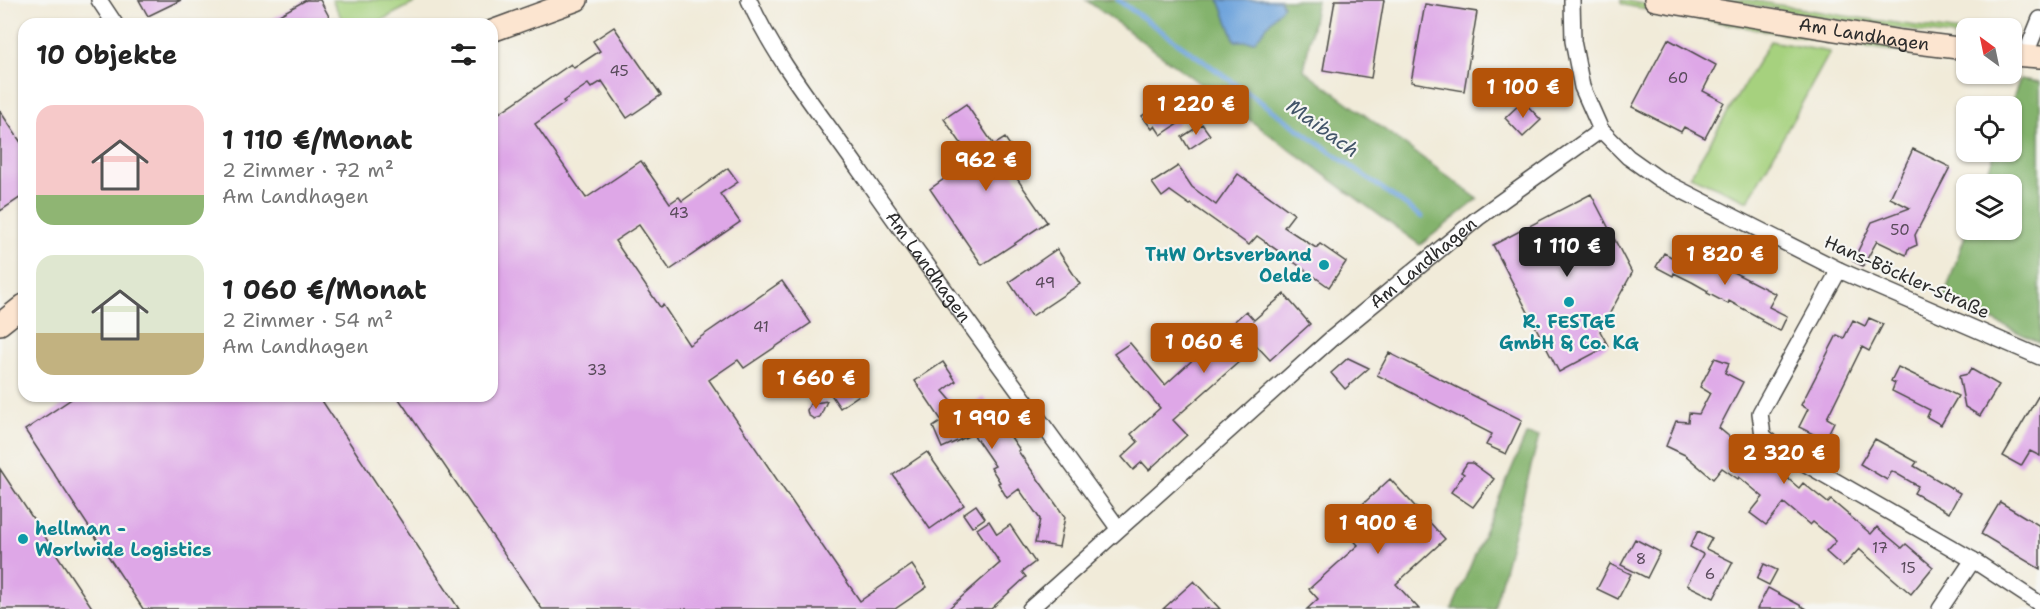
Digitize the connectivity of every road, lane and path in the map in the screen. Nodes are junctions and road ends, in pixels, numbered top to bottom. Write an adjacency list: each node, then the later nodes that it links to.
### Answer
1 (99, 0): 6 (street)
2 (578, 0): 8 (street)
3 (749, 0): 16 (street, Am Landhagen)
4 (1572, 0): 11 (street, Hans-Böckler-Straße)
5 (1655, 0): 9 (street, Am Landhagen)
6 (112, 18)
7 (2040, 19): 10 (street)
8 (498, 29)
9 (1956, 48)
10 (2026, 56)
11 (1601, 130): 12 (street, Hans-Böckler-Straße); 16 (street, Am Landhagen)
12 (1839, 270): 15 (street, Hans-Böckler-Straße); 17 (street)
13 (18, 310): 14 (street)
14 (0, 324)
15 (2040, 357)
16 (1118, 528): 19 (street, Am Landhagen)
17 (1973, 560): 18 (street); 20 (street)
18 (2040, 604)
19 (1030, 609)
20 (1940, 609)

